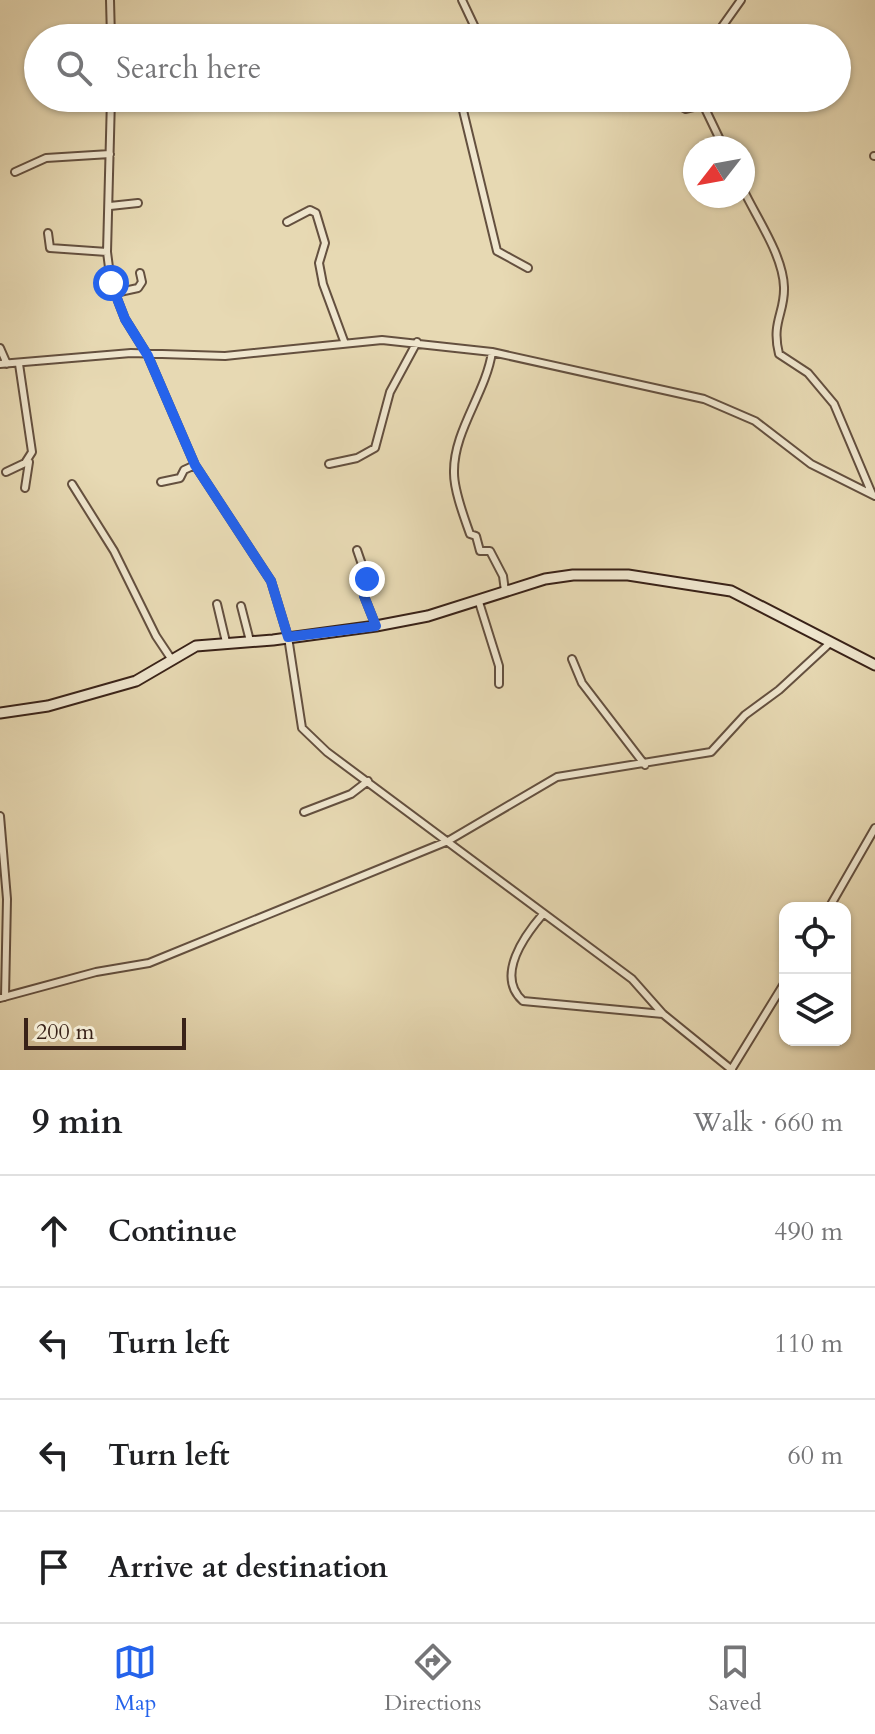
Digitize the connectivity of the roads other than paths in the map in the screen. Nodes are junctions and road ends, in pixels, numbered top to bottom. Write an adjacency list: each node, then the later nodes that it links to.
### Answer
1 (110, 0): 4 (street)
2 (462, 0): 5 (street)
3 (741, 0): 6 (street)
4 (111, 24)
5 (473, 24)
6 (724, 24)
7 (111, 112): 11 (street)
8 (463, 112): 19 (street)
9 (707, 112): 10 (street)
10 (718, 136)
11 (110, 154): 12 (street); 14 (street)
12 (15, 172)
13 (138, 203): 14 (street)
14 (110, 206): 18 (street)
15 (752, 208): 36 (street)
16 (287, 222): 22 (street)
17 (48, 233): 18 (street)
18 (107, 252): 21 (street)
19 (528, 268)
20 (140, 273): 21 (street)
21 (115, 293): 26 (street)
22 (344, 341): 23 (street); 26 (street)
23 (417, 342): 25 (street); 30 (street)
24 (0, 348): 27 (street)
25 (492, 352): 36 (street); 38 (street)
26 (148, 356): 28 (street); 31 (street)
27 (3, 364): 28 (street)
28 (19, 364): 29 (street)
29 (30, 458): 32 (street); 35 (street)
30 (329, 464)
31 (195, 465): 33 (street); 43 (street)
32 (6, 472)
33 (161, 482)
34 (72, 484): 48 (street)
35 (25, 488)
36 (874, 495)
37 (357, 550): 42 (street)
38 (505, 591): 39 (street); 46 (street)
39 (478, 599): 42 (street); 50 (street)
40 (217, 604): 45 (street)
41 (241, 606): 44 (street)
42 (376, 626): 43 (street)
43 (288, 637): 44 (street); 53 (street)
44 (250, 641): 45 (street)
45 (226, 642): 48 (street)
46 (831, 642): 49 (street); 52 (street)
47 (572, 659): 52 (street)
48 (172, 660): 51 (street)
49 (875, 665)
50 (499, 684)
51 (0, 713)
52 (645, 765): 57 (street)
53 (368, 781): 54 (street); 57 (street)
54 (304, 812)
55 (0, 816): 61 (street)
56 (875, 828): 58 (street)
57 (448, 841): 59 (street); 61 (street)
58 (832, 902)
59 (543, 914): 62 (street); 62 (street)
60 (779, 992): 63 (street)
61 (3, 997)
62 (663, 1014): 63 (street)
63 (732, 1070)

